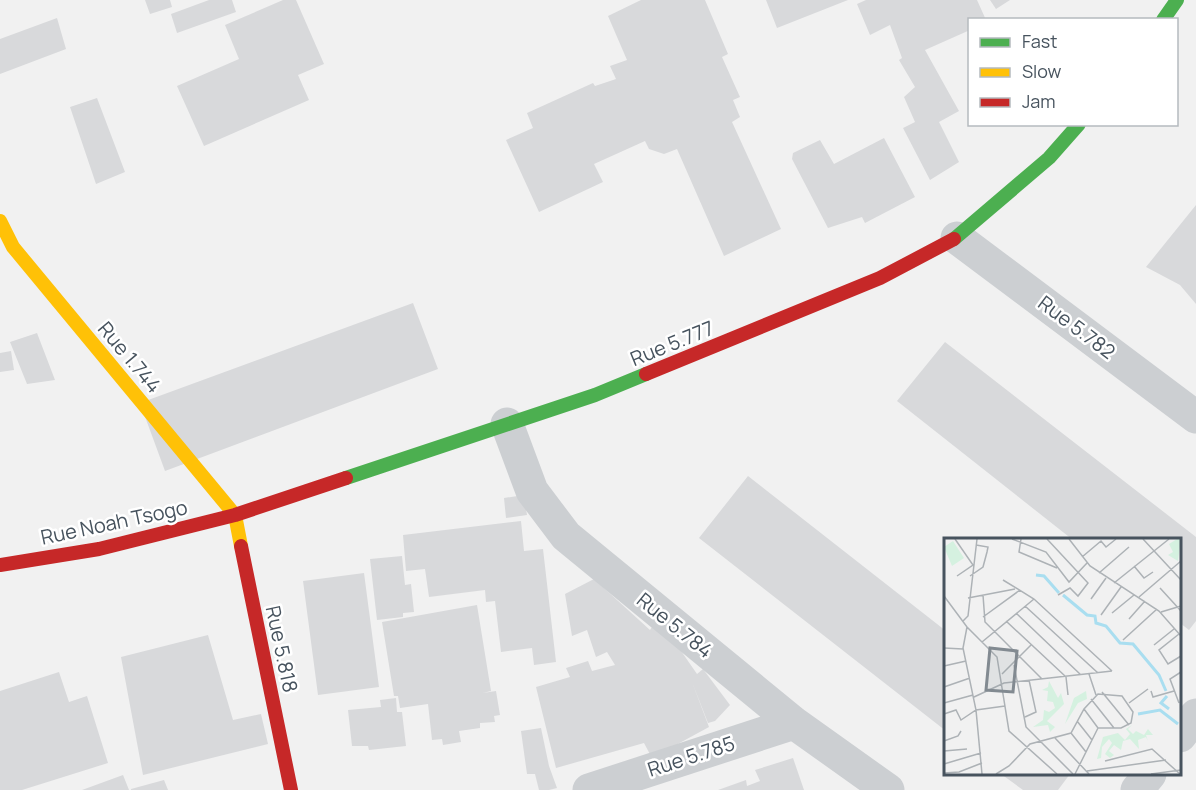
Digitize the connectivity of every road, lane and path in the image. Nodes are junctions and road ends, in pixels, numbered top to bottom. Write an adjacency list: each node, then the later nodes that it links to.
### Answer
1 (1177, 0): 2 (main road)
2 (1164, 18)
3 (1077, 126): 5 (main road, Rue 5.777)
4 (0, 221): 8 (main road, Rue 1.744)
5 (957, 238): 6 (street, Rue 5.782); 7 (main road, Rue 5.777)
6 (1196, 417)
7 (507, 424): 8 (main road, Rue 5.777); 11 (street, Rue 5.784)
8 (235, 515): 9 (main road, Rue Noah Tsogo); 14 (main road, Rue 5.818)
9 (0, 565)
10 (1196, 714): 12 (street)
11 (794, 723): 15 (street, Rue 5.785); 16 (street, Rue 5.784)
12 (1181, 733)
13 (1149, 775): 17 (street)
14 (291, 790)
15 (589, 790)
16 (888, 790)
17 (1137, 790)

